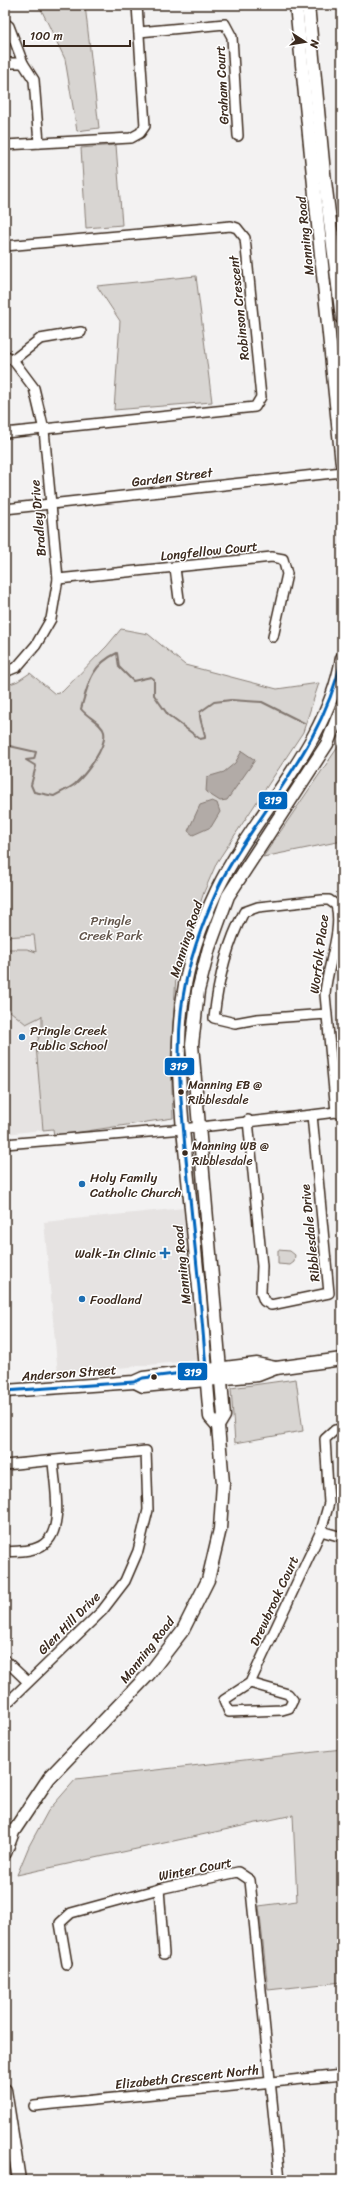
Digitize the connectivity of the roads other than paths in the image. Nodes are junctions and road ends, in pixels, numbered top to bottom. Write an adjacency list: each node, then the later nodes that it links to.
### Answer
1 (137, 5): 5 (street)
2 (296, 5): 17 (main road, Manning Road)
3 (308, 5): 12 (main road, Manning Road)
4 (5, 23): 7 (street)
5 (139, 32): 8 (street, Graham Court); 9 (street)
6 (5, 63): 7 (street)
7 (24, 63): 9 (street)
8 (238, 136)
9 (39, 143): 10 (street)
10 (5, 145)
11 (5, 246): 15 (street, Robinson Crescent)
12 (342, 318)
13 (80, 332): 14 (street)
14 (9, 357): 15 (street, Bradley Drive)
15 (44, 430): 16 (street); 19 (street, Bradley Drive)
16 (5, 433)
17 (342, 464)
18 (342, 472): 19 (street, Garden Street)
19 (49, 504): 20 (street, Garden Street); 22 (street, Bradley Drive)
20 (5, 508)
21 (175, 568): 22 (street, Longfellow Court); 23 (street); 24 (street, Longfellow Court)
22 (58, 579): 26 (street, Bradley Drive)
23 (179, 598)
24 (273, 637)
25 (342, 658): 33 (main road, Manning Road)
26 (5, 672)
27 (342, 706): 32 (main road, Manning Road)
28 (327, 1014): 28 (street, Worfolk Place); 29 (street, Worfolk Place)
29 (339, 1114): 30 (street)
30 (312, 1115): 31 (street); 31 (street, Ribblesdale Drive)
31 (248, 1120): 32 (street)
32 (198, 1127): 33 (street); 36 (main road, Manning Road)
33 (183, 1129): 34 (street); 37 (main road, Manning Road)
34 (5, 1144)
35 (342, 1359): 36 (main road, Anderson Street)
36 (220, 1374): 37 (main road, Anderson Street); 39 (main road, Manning Road)
37 (206, 1375): 38 (main road, Anderson Street); 39 (main road, Manning Road)
38 (5, 1391)
39 (218, 1426): 50 (main road, Manning Road)
40 (342, 1429): 43 (street, Drewbrook Court)
41 (53, 1461): 42 (street, Glen Hill Drive); 45 (street); 47 (street, Glen Hill Drive)
42 (5, 1465)
43 (322, 1531): 44 (street); 48 (street, Drewbrook Court)
44 (342, 1537)
45 (5, 1552)
46 (5, 1660): 47 (street)
47 (28, 1682): 49 (street, Glen Hill Drive)
48 (250, 1683): 48 (street)
49 (5, 1705)
50 (5, 1853)
51 (159, 1889): 52 (street); 53 (street, Winter Court); 55 (street, Winter Court)
52 (164, 1954)
53 (67, 1964)
54 (342, 2075): 55 (street, Elizabeth Crescent North)
55 (271, 2082): 57 (street, Elizabeth Crescent North); 59 (street)
56 (5, 2090): 58 (main road)
57 (34, 2106)
58 (19, 2180)
59 (280, 2180)

